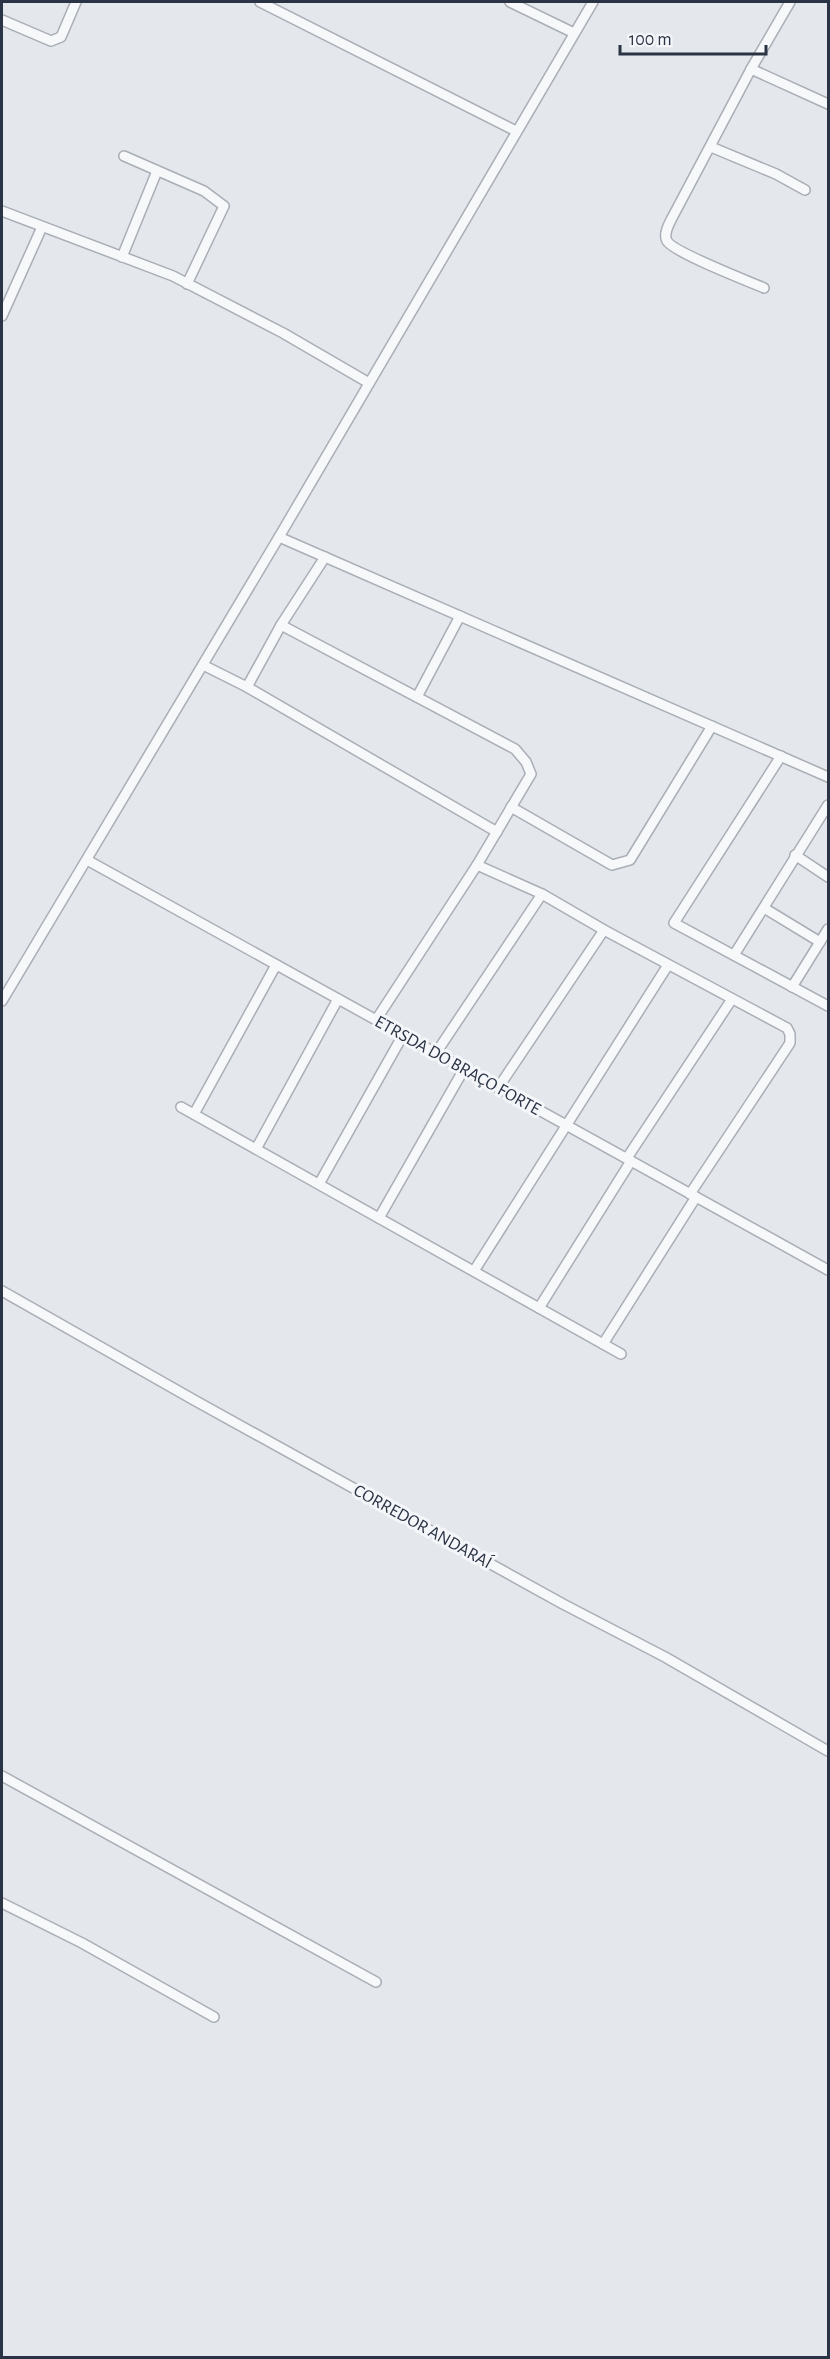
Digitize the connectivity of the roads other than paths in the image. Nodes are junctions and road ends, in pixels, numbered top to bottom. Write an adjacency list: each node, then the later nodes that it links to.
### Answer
1 (76, 2): 6 (street)
2 (260, 2): 10 (street)
3 (510, 2): 7 (street)
4 (592, 2): 7 (street)
5 (790, 2): 8 (street)
6 (2, 20)
7 (574, 33): 10 (street)
8 (751, 69): 9 (street); 11 (street)
9 (828, 104)
10 (516, 131): 21 (street)
11 (711, 147): 14 (street); 19 (street)
12 (124, 156): 13 (street)
13 (157, 171): 17 (street); 18 (street)
14 (805, 190)
15 (2, 212): 16 (street)
16 (42, 227): 17 (street); 20 (street)
17 (122, 257): 18 (street)
18 (187, 284): 21 (street)
19 (765, 288)
20 (2, 314)
21 (369, 383): 22 (street)
22 (279, 537): 23 (street); 26 (street)
23 (325, 557): 24 (street); 25 (street)
24 (460, 616): 28 (street); 29 (street)
25 (281, 625): 27 (street); 28 (street)
26 (203, 665): 27 (street); 36 (street)
27 (247, 687): 34 (street)
28 (417, 697): 33 (street)
29 (712, 726): 30 (street); 33 (street)
30 (781, 756): 31 (street); 44 (street)
31 (828, 777)
32 (828, 804): 35 (street)
33 (511, 807): 34 (street)
34 (497, 831): 37 (street)
35 (795, 855): 38 (street); 40 (street)
36 (87, 860): 45 (street, ETRSDA DO BRAÇO FORTE); 48 (street)
37 (477, 865): 39 (street); 54 (street)
38 (828, 877)
39 (542, 894): 42 (street); 56 (street)
40 (764, 908): 43 (street); 44 (street)
41 (828, 929): 43 (street)
42 (604, 930): 46 (street); 58 (street)
43 (820, 942): 49 (street)
44 (734, 955): 49 (street)
45 (276, 964): 50 (street, ETRSDA DO BRAÇO FORTE); 60 (street)
46 (668, 964): 51 (street); 61 (street)
47 (2, 981): 48 (street)
48 (11, 985): 52 (street)
49 (792, 987): 53 (street)
50 (338, 999): 54 (street, ETRSDA DO BRAÇO FORTE); 62 (street)
51 (732, 999): 63 (street); 65 (street)
52 (2, 1001)
53 (828, 1006)
54 (376, 1020): 55 (street, ETRSDA DO BRAÇO FORTE)
55 (403, 1035): 56 (street, ETRSDA DO BRAÇO FORTE); 64 (street)
56 (436, 1053): 57 (street, ETRSDA DO BRAÇO FORTE)
57 (464, 1069): 58 (street, ETRSDA DO BRAÇO FORTE); 66 (street)
58 (498, 1088): 61 (street, ETRSDA DO BRAÇO FORTE)
59 (182, 1107): 60 (street)
60 (194, 1114): 62 (street)
61 (566, 1125): 63 (street, ETRSDA DO BRAÇO FORTE); 68 (street)
62 (256, 1149): 64 (street)
63 (629, 1160): 65 (street, ETRSDA DO BRAÇO FORTE); 70 (street)
64 (319, 1184): 66 (street)
65 (693, 1195): 67 (street, ETRSDA DO BRAÇO FORTE); 71 (street)
66 (379, 1218): 68 (street)
67 (828, 1270)
68 (474, 1271): 70 (street)
69 (2, 1291): 73 (street, CORREDOR ANDARAÍ)
70 (539, 1308): 71 (street)
71 (603, 1344): 72 (street)
72 (621, 1354)
73 (828, 1751)
74 (2, 1776): 76 (street)
75 (2, 1903): 77 (street)
76 (376, 1982)
77 (214, 2017)

